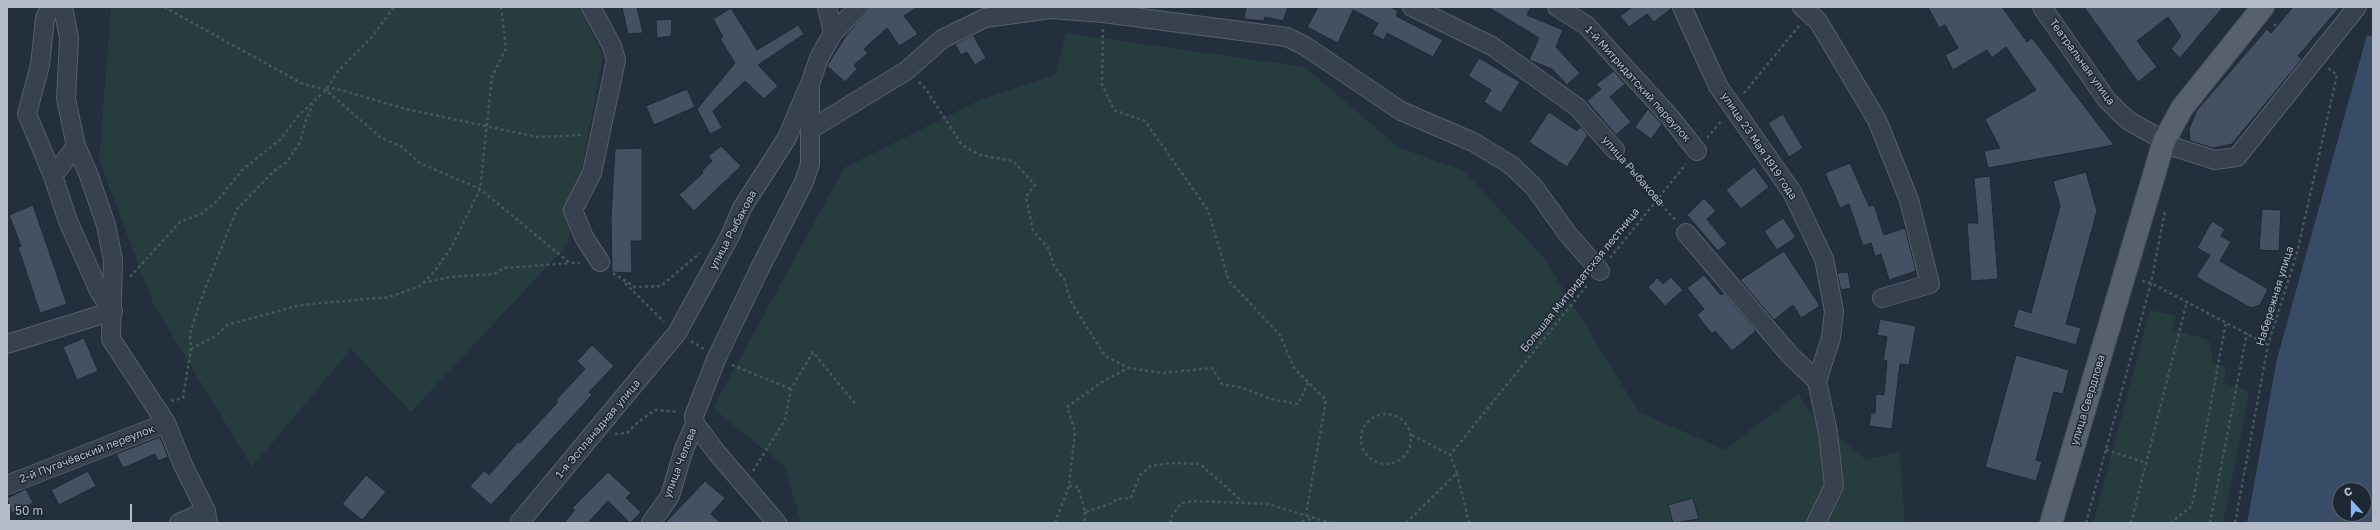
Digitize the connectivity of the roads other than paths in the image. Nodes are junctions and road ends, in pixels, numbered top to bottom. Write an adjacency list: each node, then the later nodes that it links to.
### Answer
1 (51, 7): 20 (street)
2 (63, 7): 17 (street)
3 (591, 7): 22 (street)
4 (827, 7): 13 (street)
5 (859, 7): 13 (street, улица Рыбакова)
6 (1412, 7): 18 (street, улица Рыбакова)
7 (1557, 7): 19 (street, 1-й Митридатский переулок)
8 (1682, 7): 28 (street, улица 23 Мая 1919 года)
9 (2042, 7): 16 (street, Театральная улица)
10 (2263, 7): 16 (main road, улица Свердлова)
11 (2357, 7): 16 (street, Театральная улица)
12 (1808, 9): 24 (street)
13 (833, 33): 14 (street, улица Рыбакова)
14 (810, 84): 15 (street, улица Челова); 26 (street, улица Рыбакова)
15 (810, 129): 23 (street); 29 (street, улица Челова)
16 (2164, 141): 38 (main road, улица Свердлова)
17 (76, 146): 20 (street); 25 (street)
18 (1615, 150)
19 (1697, 151)
20 (53, 176): 25 (street)
21 (1686, 233): 28 (street)
22 (600, 262)
23 (1600, 271)
24 (1882, 298)
25 (113, 303): 27 (street); 30 (street)
26 (677, 333): 34 (street, 1-я Эспланадная улица)
27 (7, 344)
28 (1817, 381): 37 (street)
29 (694, 420): 35 (street, улица Челова); 36 (street)
30 (166, 423): 31 (street, 2-й Пугачёвский переулок); 32 (street)
31 (7, 485)
32 (207, 517): 33 (street)
33 (179, 523)
34 (519, 523)
35 (651, 523)
36 (777, 523)
37 (1816, 523)
38 (2051, 523)

